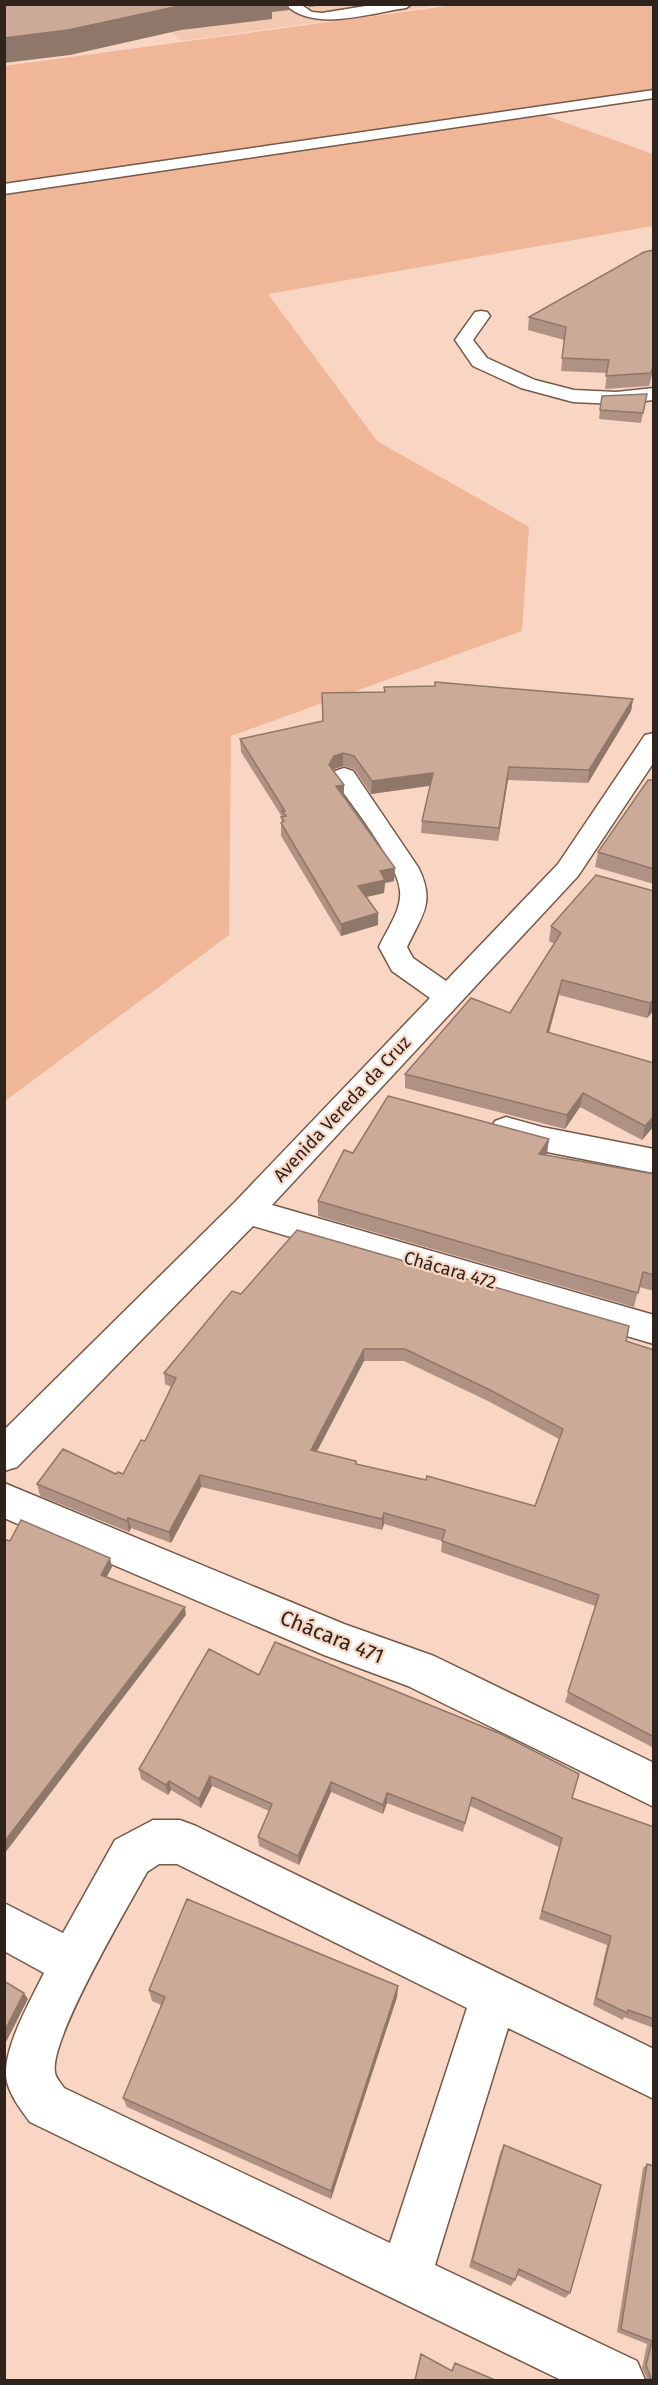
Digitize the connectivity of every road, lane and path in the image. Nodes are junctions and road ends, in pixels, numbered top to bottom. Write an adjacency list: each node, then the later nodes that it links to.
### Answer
1 (291, 4): 2 (street)
2 (406, 4)
3 (654, 94): 4 (street)
4 (4, 189)
5 (482, 316): 6 (street)
6 (654, 394)
7 (654, 740): 9 (street, Avenida Vereda da Cruz)
8 (344, 776): 10 (street)
9 (642, 779): 10 (street, Avenida Vereda da Cruz)
10 (448, 997): 11 (street, Avenida Vereda da Cruz)
11 (359, 1090): 12 (street); 15 (street, Avenida Vereda da Cruz)
12 (393, 1099)
13 (473, 1120): 14 (street)
14 (654, 1161)
15 (247, 1211): 16 (street, Chácara 472); 17 (street, Avenida Vereda da Cruz)
16 (654, 1330)
17 (4, 1455)
18 (4, 1500): 19 (street, Chácara 471)
19 (654, 1786)
20 (4, 1926): 21 (street)
21 (72, 1964): 22 (street); 24 (street)
22 (494, 1997): 23 (street); 24 (street)
23 (654, 2075)
24 (405, 2277): 25 (street)
25 (618, 2380)

